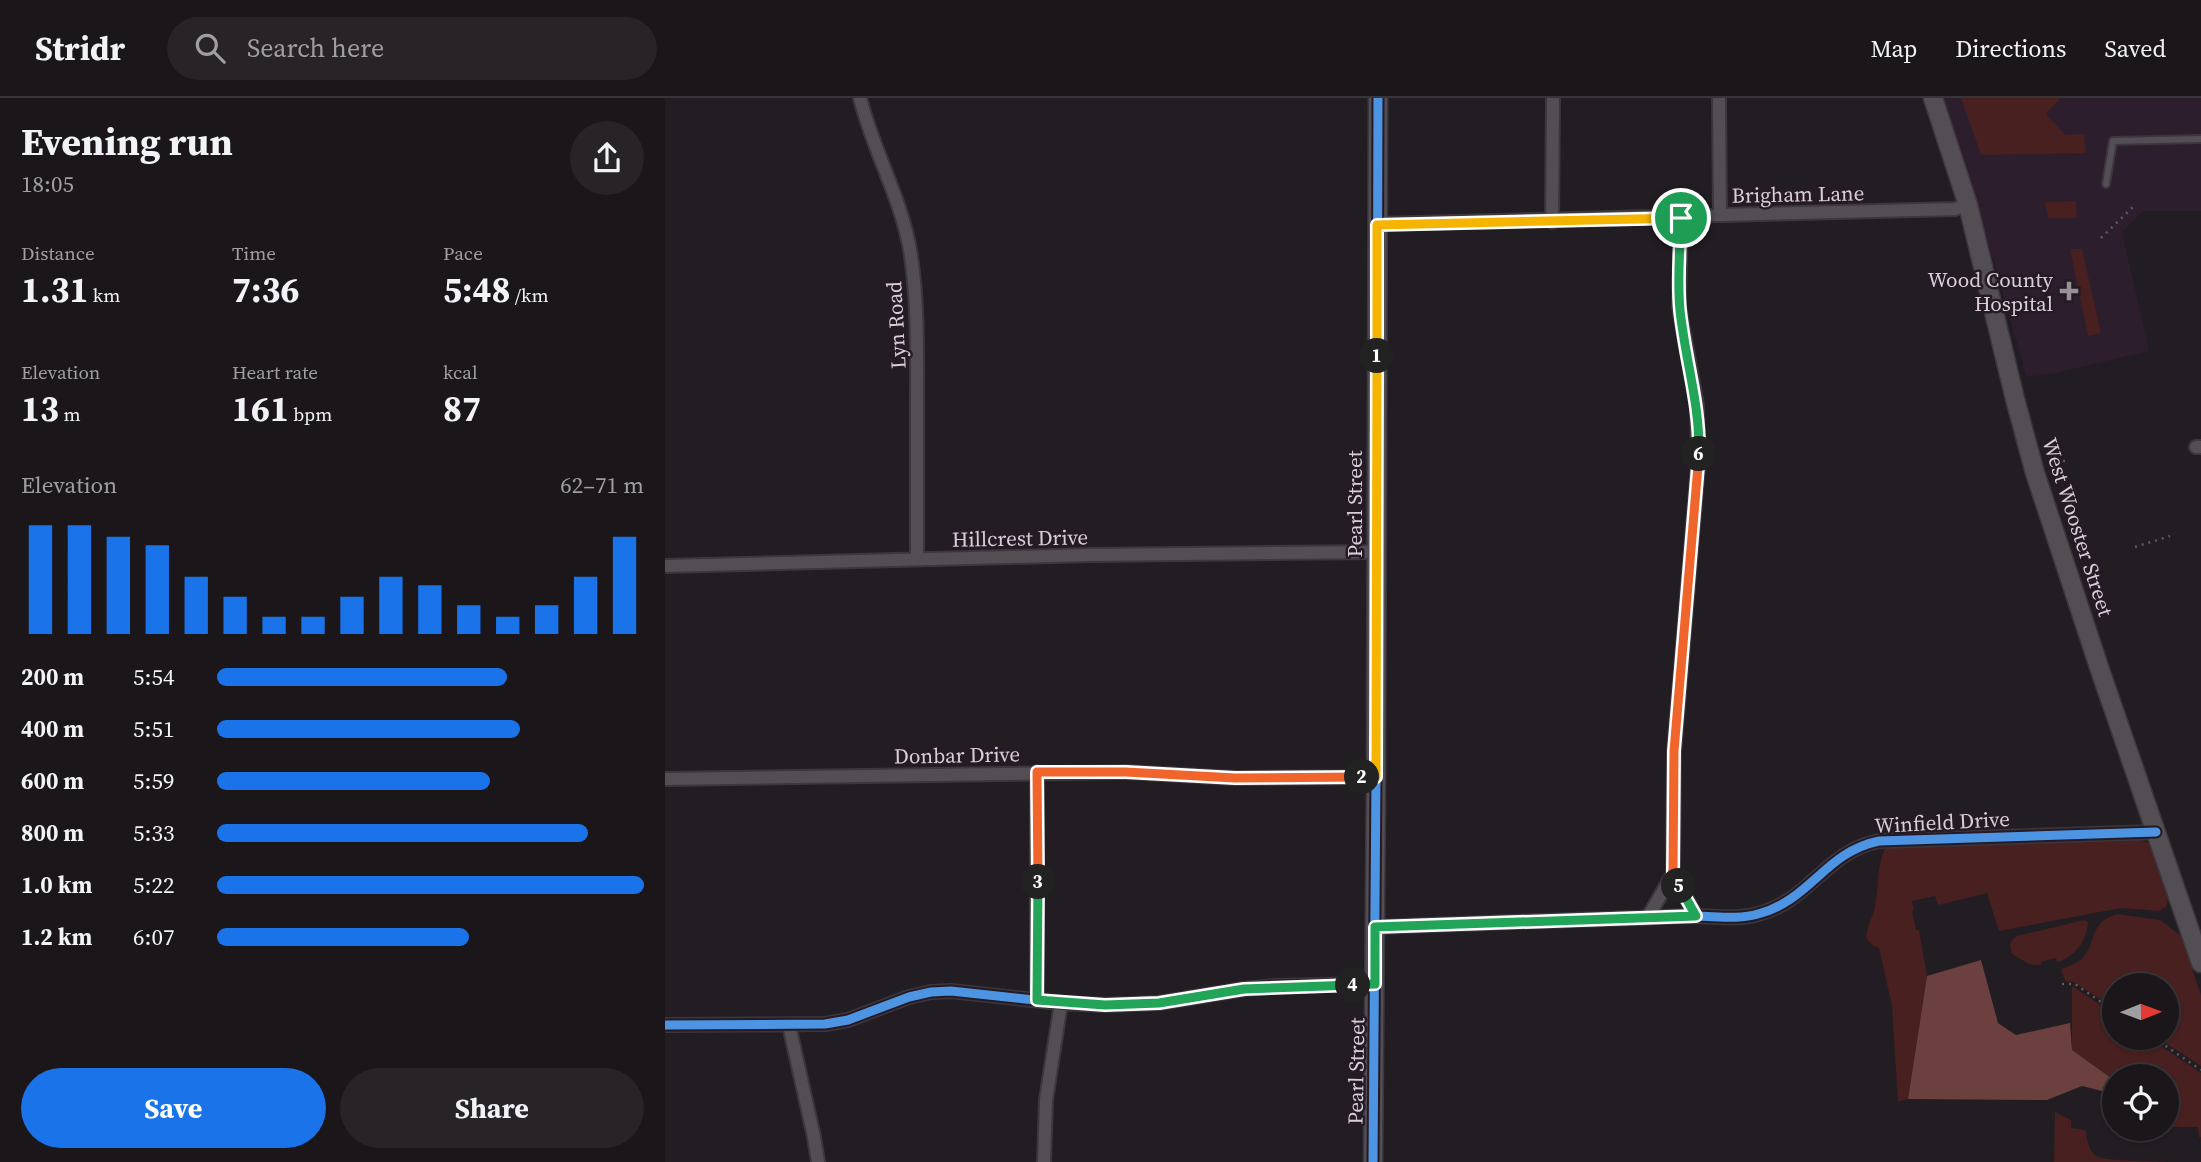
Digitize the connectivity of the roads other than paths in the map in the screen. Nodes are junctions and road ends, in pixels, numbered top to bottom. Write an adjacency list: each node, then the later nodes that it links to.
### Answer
1 (860, 98): 14 (street, Lyn Road)
2 (1378, 98): 12 (street, Pearl Street)
3 (1553, 98): 11 (street)
4 (1719, 98): 9 (street)
5 (1933, 98): 8 (street, West Wooster Street)
6 (2201, 139): 7 (lane)
7 (2106, 184)
8 (1968, 205): 9 (street, Brigham Lane); 19 (street, West Wooster Street)
9 (1720, 215): 10 (street, Brigham Lane)
10 (1681, 218): 11 (street, Brigham Lane); 20 (street)
11 (1552, 222): 12 (street, Brigham Lane)
12 (1377, 225): 13 (street, Pearl Street)
13 (1377, 552): 14 (street, Hillcrest Drive); 17 (street, Pearl Street)
14 (917, 559): 15 (street, Hillcrest Drive)
15 (665, 566)
16 (1037, 772): 17 (street, Donbar Drive); 18 (street, Donbar Drive); 26 (street)
17 (1376, 777): 23 (street, Pearl Street)
18 (665, 779)
19 (2156, 832): 21 (street, Winfield Drive); 24 (street, West Wooster Street)
20 (1673, 873): 21 (street); 22 (street)
21 (1696, 916): 22 (street, Winfield Drive)
22 (1648, 918): 23 (street, Winfield Drive)
23 (1375, 927): 25 (street, Pearl Street)
24 (2201, 963)
25 (1375, 984): 27 (street); 32 (street, Pearl Street)
26 (1037, 1000): 27 (street); 29 (street)
27 (1061, 1003): 31 (street)
28 (665, 1025): 29 (street)
29 (789, 1026): 30 (street)
30 (818, 1162)
31 (1044, 1162)
32 (1373, 1162)

